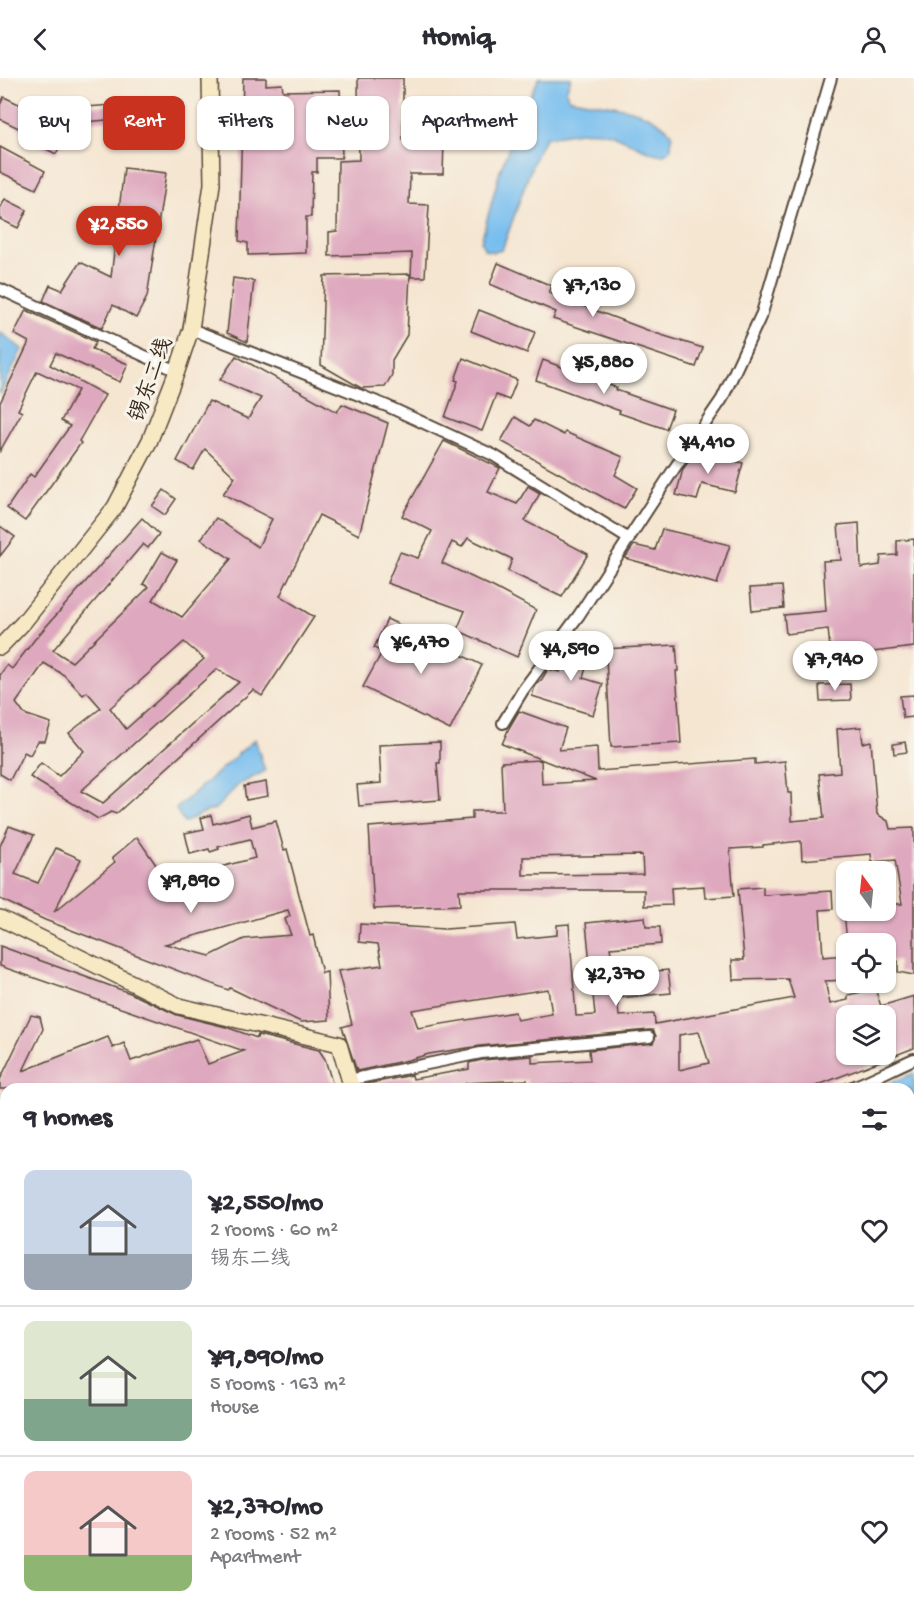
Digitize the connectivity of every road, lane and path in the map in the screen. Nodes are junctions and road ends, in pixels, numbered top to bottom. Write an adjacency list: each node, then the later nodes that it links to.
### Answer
1 (210, 78): 4 (main road, 锡东二线)
2 (831, 78): 6 (street)
3 (0, 289): 5 (street)
4 (191, 329): 5 (main road, 锡东二线); 6 (street)
5 (177, 371): 7 (main road, 锡东二线)
6 (629, 539): 8 (street)
7 (0, 647)
8 (503, 723)
9 (0, 918): 12 (main road)
10 (649, 1037): 13 (street)
11 (914, 1059): 14 (street)
12 (350, 1083)
13 (359, 1083)
14 (864, 1083)

